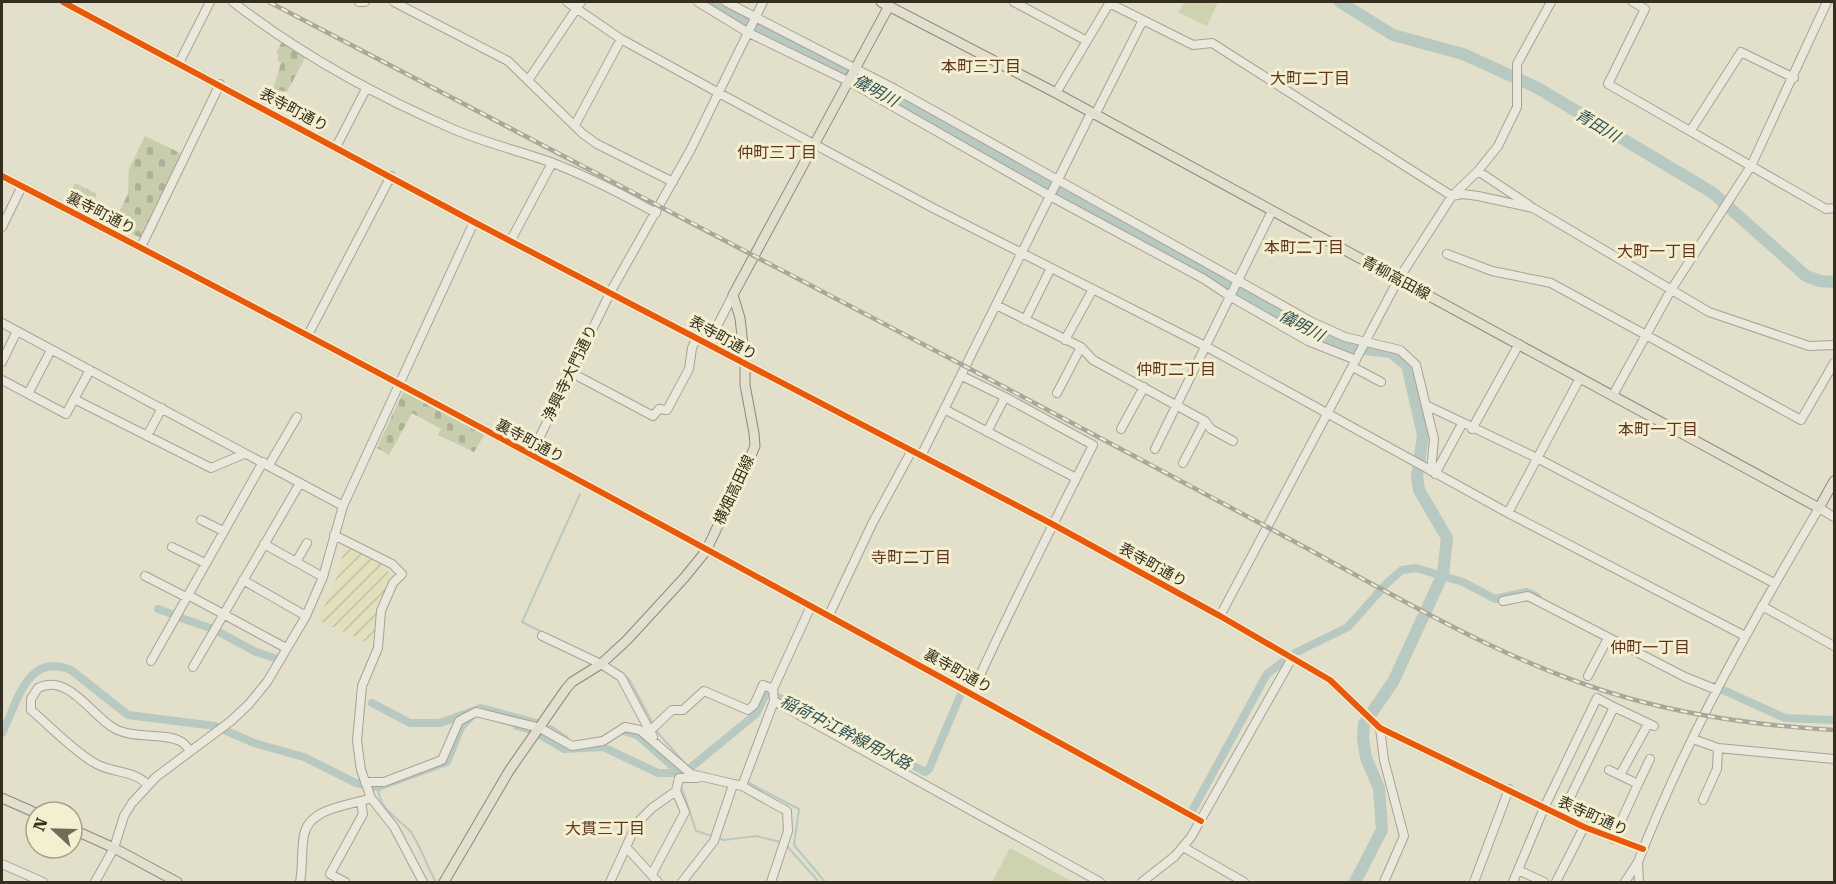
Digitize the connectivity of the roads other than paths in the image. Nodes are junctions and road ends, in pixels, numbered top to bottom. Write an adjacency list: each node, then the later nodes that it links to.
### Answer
1 (63, 2): 24 (street, 表寺町通り)
2 (210, 2): 24 (street)
3 (233, 2): 30 (street)
4 (359, 2): 5 (street)
5 (365, 2)
6 (394, 2): 17 (street)
7 (567, 2): 18 (street)
8 (698, 2): 21 (street)
9 (726, 2): 19 (street)
10 (763, 2): 19 (street, 浄興寺大門通り)
11 (1014, 2): 23 (street)
12 (1110, 2): 20 (street); 23 (street)
13 (1551, 2): 40 (street)
14 (1633, 2): 35 (street)
15 (1827, 2): 26 (street)
16 (887, 3): 25 (main road); 32 (main road, 青柳高田線)
17 (406, 4): 27 (street)
18 (579, 4): 22 (street); 27 (street)
19 (754, 18): 21 (street, 浄興寺大門通り); 25 (street)
20 (1143, 20): 33 (street); 47 (street)
21 (748, 31): 28 (street); 31 (street, 浄興寺大門通り)
22 (621, 39): 31 (street); 34 (street)
23 (1087, 41): 32 (street)
24 (179, 63): 29 (street, 表寺町通り)
25 (855, 68): 28 (main road); 43 (street)
26 (1794, 78): 35 (street); 39 (street)
27 (529, 79): 34 (street)
28 (850, 81): 36 (main road); 46 (street)
29 (220, 84): 37 (street, 表寺町通り); 55 (street)
30 (366, 89): 37 (street); 38 (street)
31 (717, 92): 36 (street); 44 (street, 浄興寺大門通り)
32 (1056, 93): 33 (main road, 青柳高田線)
33 (1093, 114): 43 (street); 50 (main road, 青柳高田線)
34 (575, 125): 44 (street)
35 (1691, 130): 39 (street)
36 (814, 144): 56 (street); 64 (main road)
37 (336, 147): 42 (street, 表寺町通り)
38 (552, 163): 51 (street); 54 (street)
39 (1751, 166): 49 (street); 62 (street)
40 (1478, 171): 47 (street); 48 (street)
41 (2, 176): 45 (street, 裏寺町通り)
42 (391, 176): 52 (street, 表寺町通り); 70 (street)
43 (1058, 178): 46 (street); 60 (street)
44 (673, 182): 51 (street, 浄興寺大門通り)
45 (22, 186): 53 (street); 55 (street, 裏寺町通り)
46 (1050, 196): 56 (street); 65 (street)
47 (1452, 196): 48 (street); 59 (street)
48 (1533, 208): 62 (street)
49 (1834, 208)
50 (1272, 211): 59 (main road, 青柳高田線); 60 (street)
51 (656, 213): 63 (street, 浄興寺大門通り)
52 (474, 222): 54 (street, 表寺町通り); 91 (street)
53 (2, 227)
54 (511, 240): 63 (street, 表寺町通り)
55 (141, 247): 70 (street, 裏寺町通り)
56 (1022, 254): 58 (street); 66 (street)
57 (1447, 254): 72 (street)
58 (1051, 268): 61 (street); 67 (street)
59 (1398, 280): 75 (street); 76 (main road, 青柳高田線)
60 (1238, 281): 65 (street); 75 (street)
61 (1093, 289): 73 (street); 79 (street)
62 (1671, 290): 72 (street); 77 (street)
63 (611, 291): 71 (street, 表寺町通り); 86 (street, 浄興寺大門通り)
64 (733, 295): 74 (street); 83 (main road, 横畑高田線)
65 (1231, 296): 79 (street); 81 (street)
66 (998, 306): 67 (street); 87 (street)
67 (1025, 320): 73 (street)
68 (2, 323): 69 (street)
69 (17, 331): 80 (street); 82 (street)
70 (308, 335): 91 (street, 裏寺町通り)
71 (697, 336): 74 (street, 表寺町通り); 86 (street)
72 (1645, 336): 84 (street); 95 (street)
73 (1065, 340): 78 (street)
74 (709, 342): 83 (street, 表寺町通り)
75 (1365, 342): 81 (street); 99 (street)
76 (1519, 344): 88 (main road, 青柳高田線); 107 (street)
77 (1834, 345)
78 (1081, 347): 92 (street); 93 (street)
79 (1207, 347): 98 (street); 102 (street)
80 (51, 350): 85 (street); 94 (street)
81 (1356, 361): 90 (street); 102 (street)
82 (2, 362)
83 (746, 363): 112 (street, 表寺町通り); 134 (main road, 横畑高田線)
84 (1834, 363)
85 (90, 370): 97 (street); 100 (street)
86 (570, 372): 114 (street, 浄興寺大門通り)
87 (962, 376): 96 (street); 101 (street)
88 (1580, 378): 95 (main road, 青柳高田線); 116 (street)
89 (2, 380): 94 (street)
90 (1381, 382)
91 (398, 384): 114 (street, 裏寺町通り); 123 (street)
92 (1144, 387): 98 (street); 106 (street)
93 (1057, 393)
94 (28, 394): 97 (street)
95 (1612, 395): 124 (main road, 青柳高田線)
96 (1005, 397): 108 (street); 120 (street)
97 (74, 399): 109 (street)
98 (1179, 406): 104 (street); 111 (street)
99 (1428, 406): 105 (street); 119 (street)
100 (162, 408): 109 (street); 113 (street)
101 (944, 409): 108 (street); 115 (street)
102 (1327, 415): 119 (street); 148 (street)
103 (297, 417): 118 (street)
104 (1205, 421): 110 (street); 117 (street)
105 (1462, 424): 107 (street); 119 (street)
106 (1121, 429)
107 (1472, 429): 116 (street)
108 (987, 432): 120 (street)
109 (147, 436): 113 (street)
110 (1233, 441)
111 (1155, 449)
112 (911, 453): 115 (street, 表寺町通り); 146 (street)
113 (244, 454): 118 (street)
114 (531, 455): 134 (street, 裏寺町通り)
115 (921, 456): 128 (street, 表寺町通り)
116 (1537, 458): 125 (street); 140 (street)
117 (1182, 463)
118 (266, 464): 122 (street); 129 (street)
119 (1433, 473): 125 (street)
120 (1076, 478): 128 (street)
121 (1834, 481): 124 (main road)
122 (300, 483): 123 (street); 132 (street)
123 (342, 506): 130 (street)
124 (1819, 508): 126 (street); 140 (street)
125 (1508, 513): 150 (street)
126 (1834, 517)
127 (201, 520): 129 (street)
128 (1054, 525): 148 (street, 表寺町通り); 161 (street)
129 (223, 531): 136 (street)
130 (334, 535): 138 (street); 177 (street)
131 (307, 543): 135 (street)
132 (264, 544): 135 (street); 139 (street)
133 (172, 547): 136 (street)
134 (706, 550): 143 (street, 裏寺町通り); 156 (main road, 横畑高田線)
135 (296, 562): 138 (street)
136 (205, 563): 141 (street)
137 (145, 576): 141 (street)
138 (323, 577): 147 (street)
139 (243, 580): 145 (street); 147 (street)
140 (1774, 583): 144 (street)
141 (187, 596): 145 (street); 155 (street)
142 (1503, 601): 151 (street)
143 (811, 606): 146 (street, 裏寺町通り); 159 (street)
144 (1762, 606): 150 (street); 152 (street)
145 (222, 615): 153 (street); 157 (street)
146 (829, 615): 161 (street, 裏寺町通り)
147 (306, 616): 153 (street)
148 (1220, 616): 154 (street, 表寺町通り)
149 (542, 636): 156 (street)
150 (1745, 636): 160 (street)
151 (1608, 638): 158 (street); 160 (street)
152 (1834, 646)
153 (286, 648): 169 (street)
154 (1292, 658): 165 (street, 表寺町通り); 190 (street)
155 (151, 661)
156 (601, 664): 164 (main road, 横畑高田線); 166 (street)
157 (194, 667)
158 (1588, 676)
159 (774, 689): 162 (street); 166 (street)
160 (1717, 690): 167 (street)
161 (972, 693): 190 (street, 裏寺町通り)
162 (774, 701): 180 (street); 214 (street)
163 (1614, 707): 174 (street); 187 (street); 189 (street)
164 (540, 728): 166 (street); 177 (street); 209 (main road, 横畑高田線)
165 (1380, 728): 181 (street, 表寺町通り); 218 (street)
166 (652, 735): 172 (street)
167 (1693, 739): 168 (street); 197 (street)
168 (1718, 748): 171 (street); 185 (street)
169 (190, 751): 179 (street); 179 (street)
170 (1650, 759): 178 (street)
171 (1834, 759)
172 (680, 764): 175 (street); 176 (street)
173 (1609, 770): 174 (street)
174 (1620, 775): 178 (street)
175 (680, 778): 176 (street); 182 (street)
176 (703, 778): 180 (street)
177 (365, 782): 184 (street)
178 (1638, 784): 193 (street)
179 (148, 785): 196 (street)
180 (738, 786): 212 (street); 213 (street)
181 (1509, 789): 187 (street, 表寺町通り); 219 (street)
182 (676, 791): 194 (street); 201 (street)
183 (2, 798): 188 (main road)
184 (371, 798): 186 (street); 208 (street)
185 (1703, 800)
186 (360, 802): 206 (street); 207 (street)
187 (1544, 807): 189 (street, 表寺町通り); 200 (street)
188 (24, 808)
189 (1561, 816): 191 (street, 表寺町通り)
190 (1202, 821): 195 (street)
191 (1584, 828): 193 (street, 表寺町通り); 222 (street)
192 (84, 834): 196 (main road)
193 (1613, 839): 197 (street, 表寺町通り)
194 (626, 847): 201 (street); 210 (street)
195 (1183, 847): 202 (street); 215 (street)
196 (114, 848): 204 (street); 205 (main road)
197 (1643, 849): 198 (street)
198 (1638, 862): 223 (street); 224 (street)
199 (2, 864): 203 (street)
200 (1518, 870): 220 (street); 221 (street)
201 (652, 874): 211 (street)
202 (1227, 874): 216 (street); 217 (street)
203 (39, 882)
204 (95, 882)
205 (177, 882)
206 (300, 882)
207 (345, 882)
208 (423, 882)
209 (444, 882)
210 (610, 882)
211 (658, 882)
212 (682, 882)
213 (771, 882)
214 (1100, 882)
215 (1142, 882)
216 (1222, 882)
217 (1244, 882)
218 (1384, 882)
219 (1474, 882)
220 (1513, 882)
221 (1544, 882)
222 (1556, 882)
223 (1625, 882)
224 (1639, 882)

